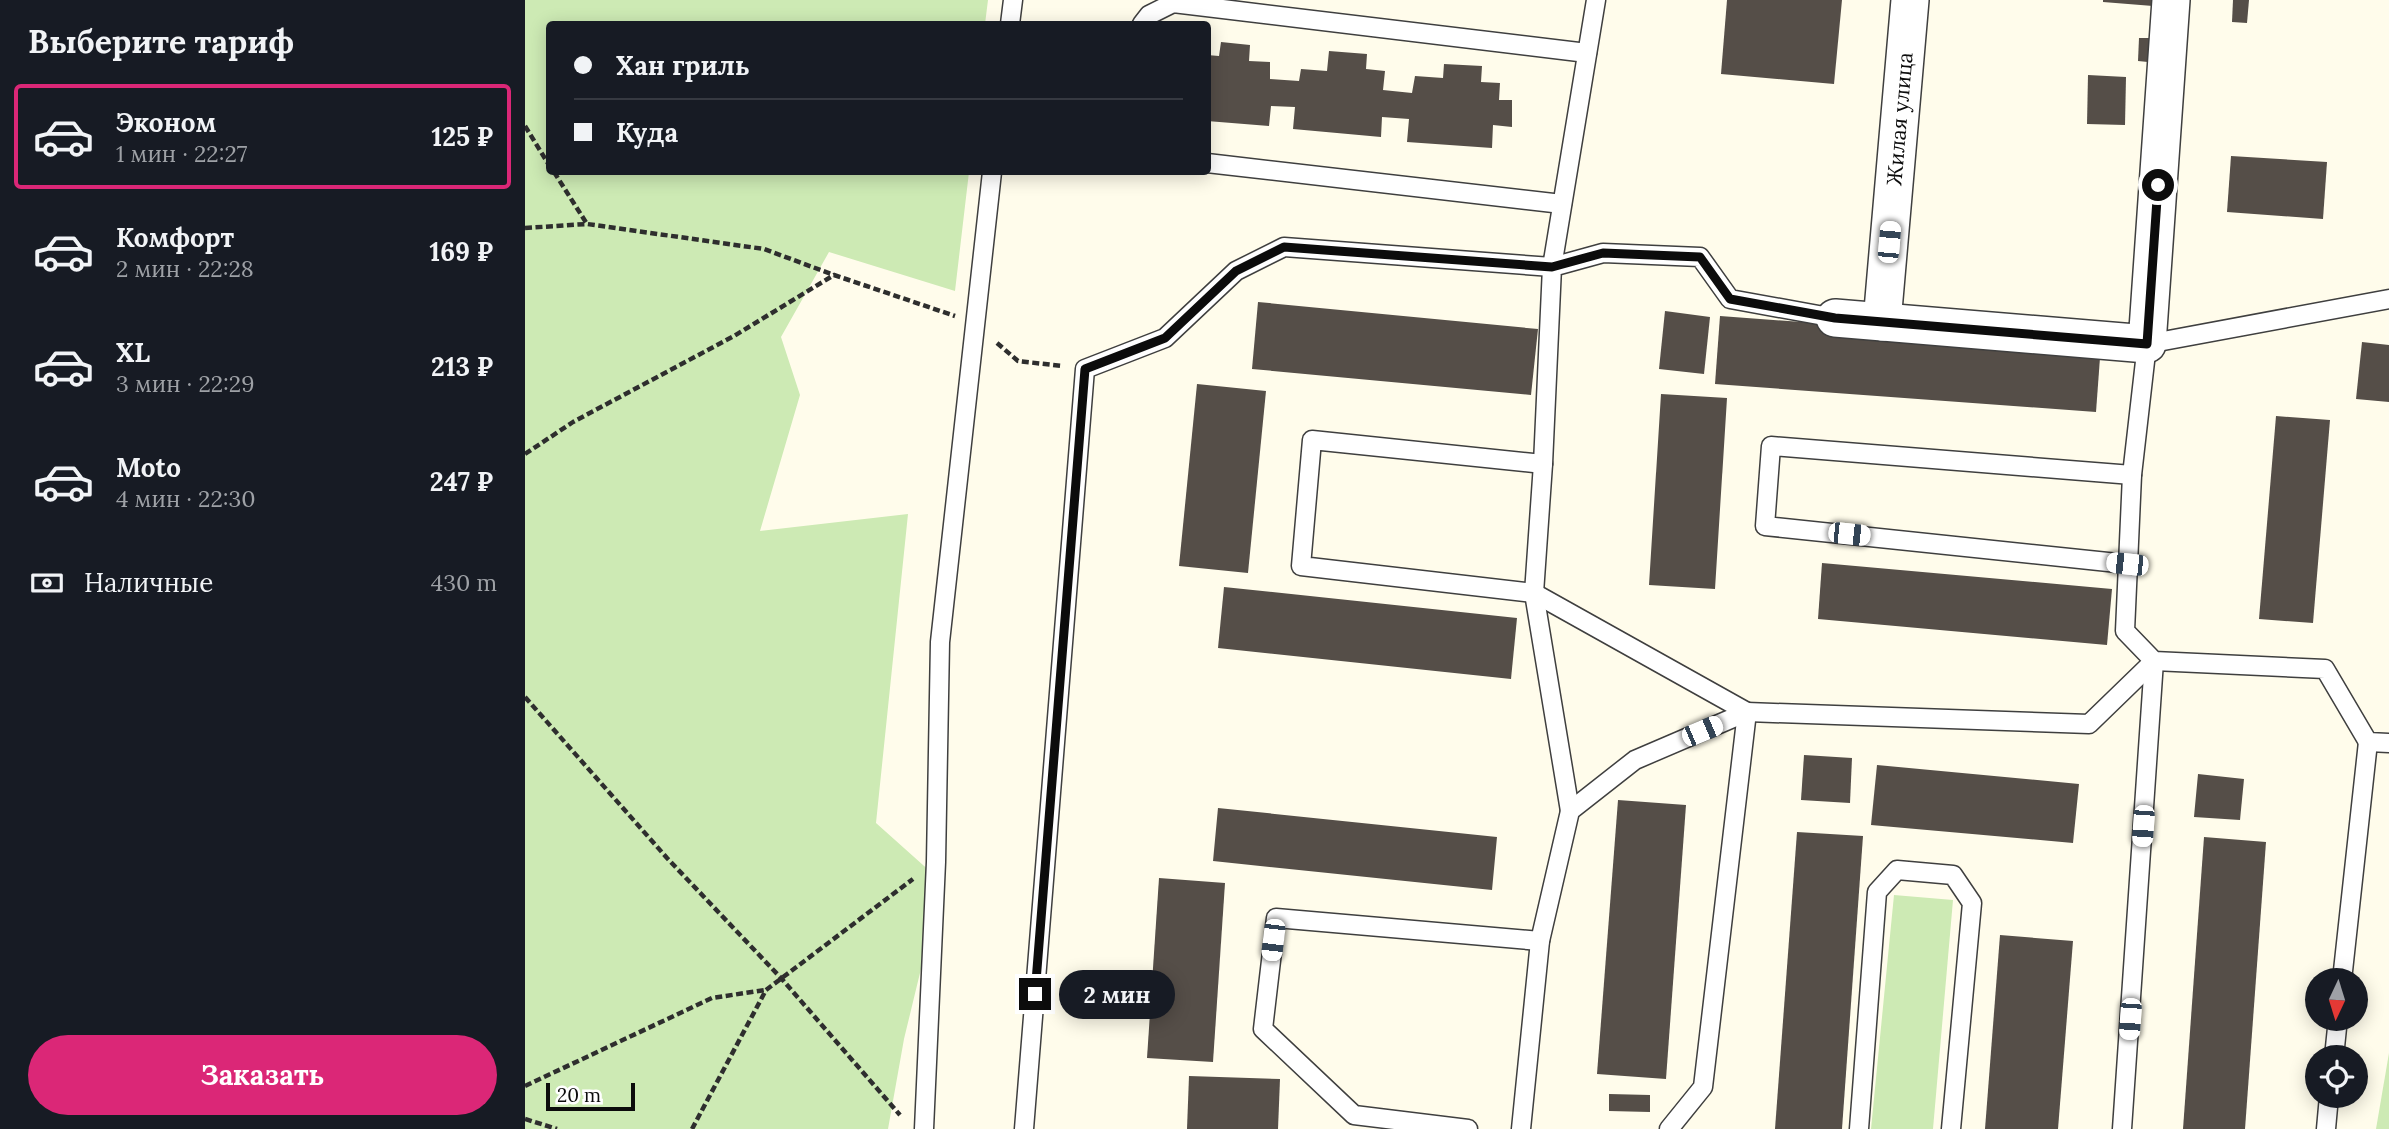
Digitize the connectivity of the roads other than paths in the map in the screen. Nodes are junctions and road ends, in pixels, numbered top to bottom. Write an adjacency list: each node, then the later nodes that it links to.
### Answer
1 (1013, 0): 5 (lane)
2 (1596, 0): 7 (lane)
3 (1910, 0): 14 (street, Жилая улица)
4 (2171, 0): 15 (street)
5 (1010, 21)
6 (1144, 21): 7 (lane)
7 (1587, 53): 10 (lane)
8 (1211, 163): 10 (lane)
9 (992, 175): 28 (lane)
10 (1562, 204): 11 (lane)
11 (1552, 267): 13 (lane); 16 (lane); 29 (lane)
12 (2389, 299): 15 (lane)
13 (1835, 318): 14 (street)
14 (1882, 322): 15 (street)
15 (2147, 344): 17 (lane)
16 (1543, 464): 19 (lane); 19 (lane)
17 (2132, 475): 18 (lane); 18 (lane)
18 (2127, 564): 20 (lane)
19 (1534, 593): 21 (lane); 24 (lane)
20 (2154, 661): 21 (lane); 22 (lane); 35 (lane)
21 (1747, 712): 24 (lane); 32 (lane)
22 (2368, 742): 23 (lane); 26 (lane)
23 (2389, 743)
24 (1570, 811): 25 (lane)
25 (1540, 942): 30 (lane); 31 (lane)
26 (2343, 968)
27 (2328, 1108): 36 (lane)
28 (924, 1129)
29 (1024, 1129)
30 (1468, 1129)
31 (1521, 1129)
32 (1669, 1129)
33 (1859, 1129): 34 (lane)
34 (1951, 1129)
35 (2122, 1129)
36 (2326, 1129)

